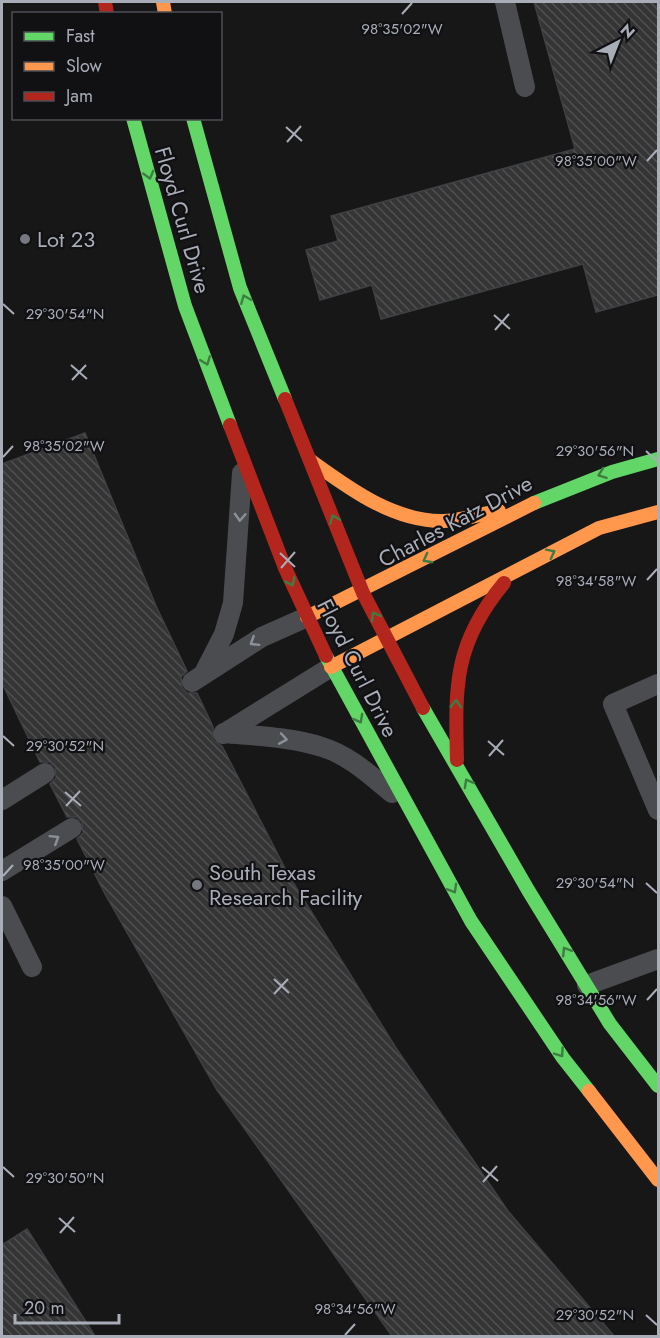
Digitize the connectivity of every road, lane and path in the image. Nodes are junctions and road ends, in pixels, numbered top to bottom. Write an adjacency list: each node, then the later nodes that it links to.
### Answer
1 (505, 2): 2 (lane)
2 (525, 87)
3 (134, 120): 5 (street, Floyd Curl Drive, one-way to 5)
4 (194, 120): 7 (street, Floyd Curl Drive, one-way to 4)
5 (243, 458): 12 (street, Floyd Curl Drive, one-way to 12); 12 (lane)
6 (658, 459): 8 (street, Charles Katz Drive, one-way to 8)
7 (311, 461): 8 (street); 11 (street, Floyd Curl Drive, one-way to 7)
8 (528, 507): 11 (street, Charles Katz Drive, one-way to 11)
9 (658, 512): 10 (street, one-way to 9)
10 (514, 572): 13 (street); 16 (street, one-way to 10)
11 (363, 593): 12 (street, Charles Katz Drive); 13 (street, Floyd Curl Drive, one-way to 11)
12 (307, 617): 14 (street, Floyd Curl Drive)
13 (388, 638): 14 (street); 16 (street, Floyd Curl Drive)
14 (331, 667): 20 (street, Floyd Curl Drive, one-way to 20); 20 (lane, one-way to 20)
15 (658, 684): 18 (lane)
16 (457, 762): 26 (street, Floyd Curl Drive, one-way to 16)
17 (45, 773): 19 (lane)
18 (656, 798)
19 (2, 800)
20 (405, 803): 28 (street, Floyd Curl Drive, one-way to 28)
21 (72, 828): 22 (lane, one-way to 21)
22 (2, 871)
23 (2, 906): 25 (lane)
24 (658, 958): 26 (lane)
25 (32, 967)
26 (587, 985): 27 (street, Floyd Curl Drive)
27 (658, 1086)
28 (658, 1180)

